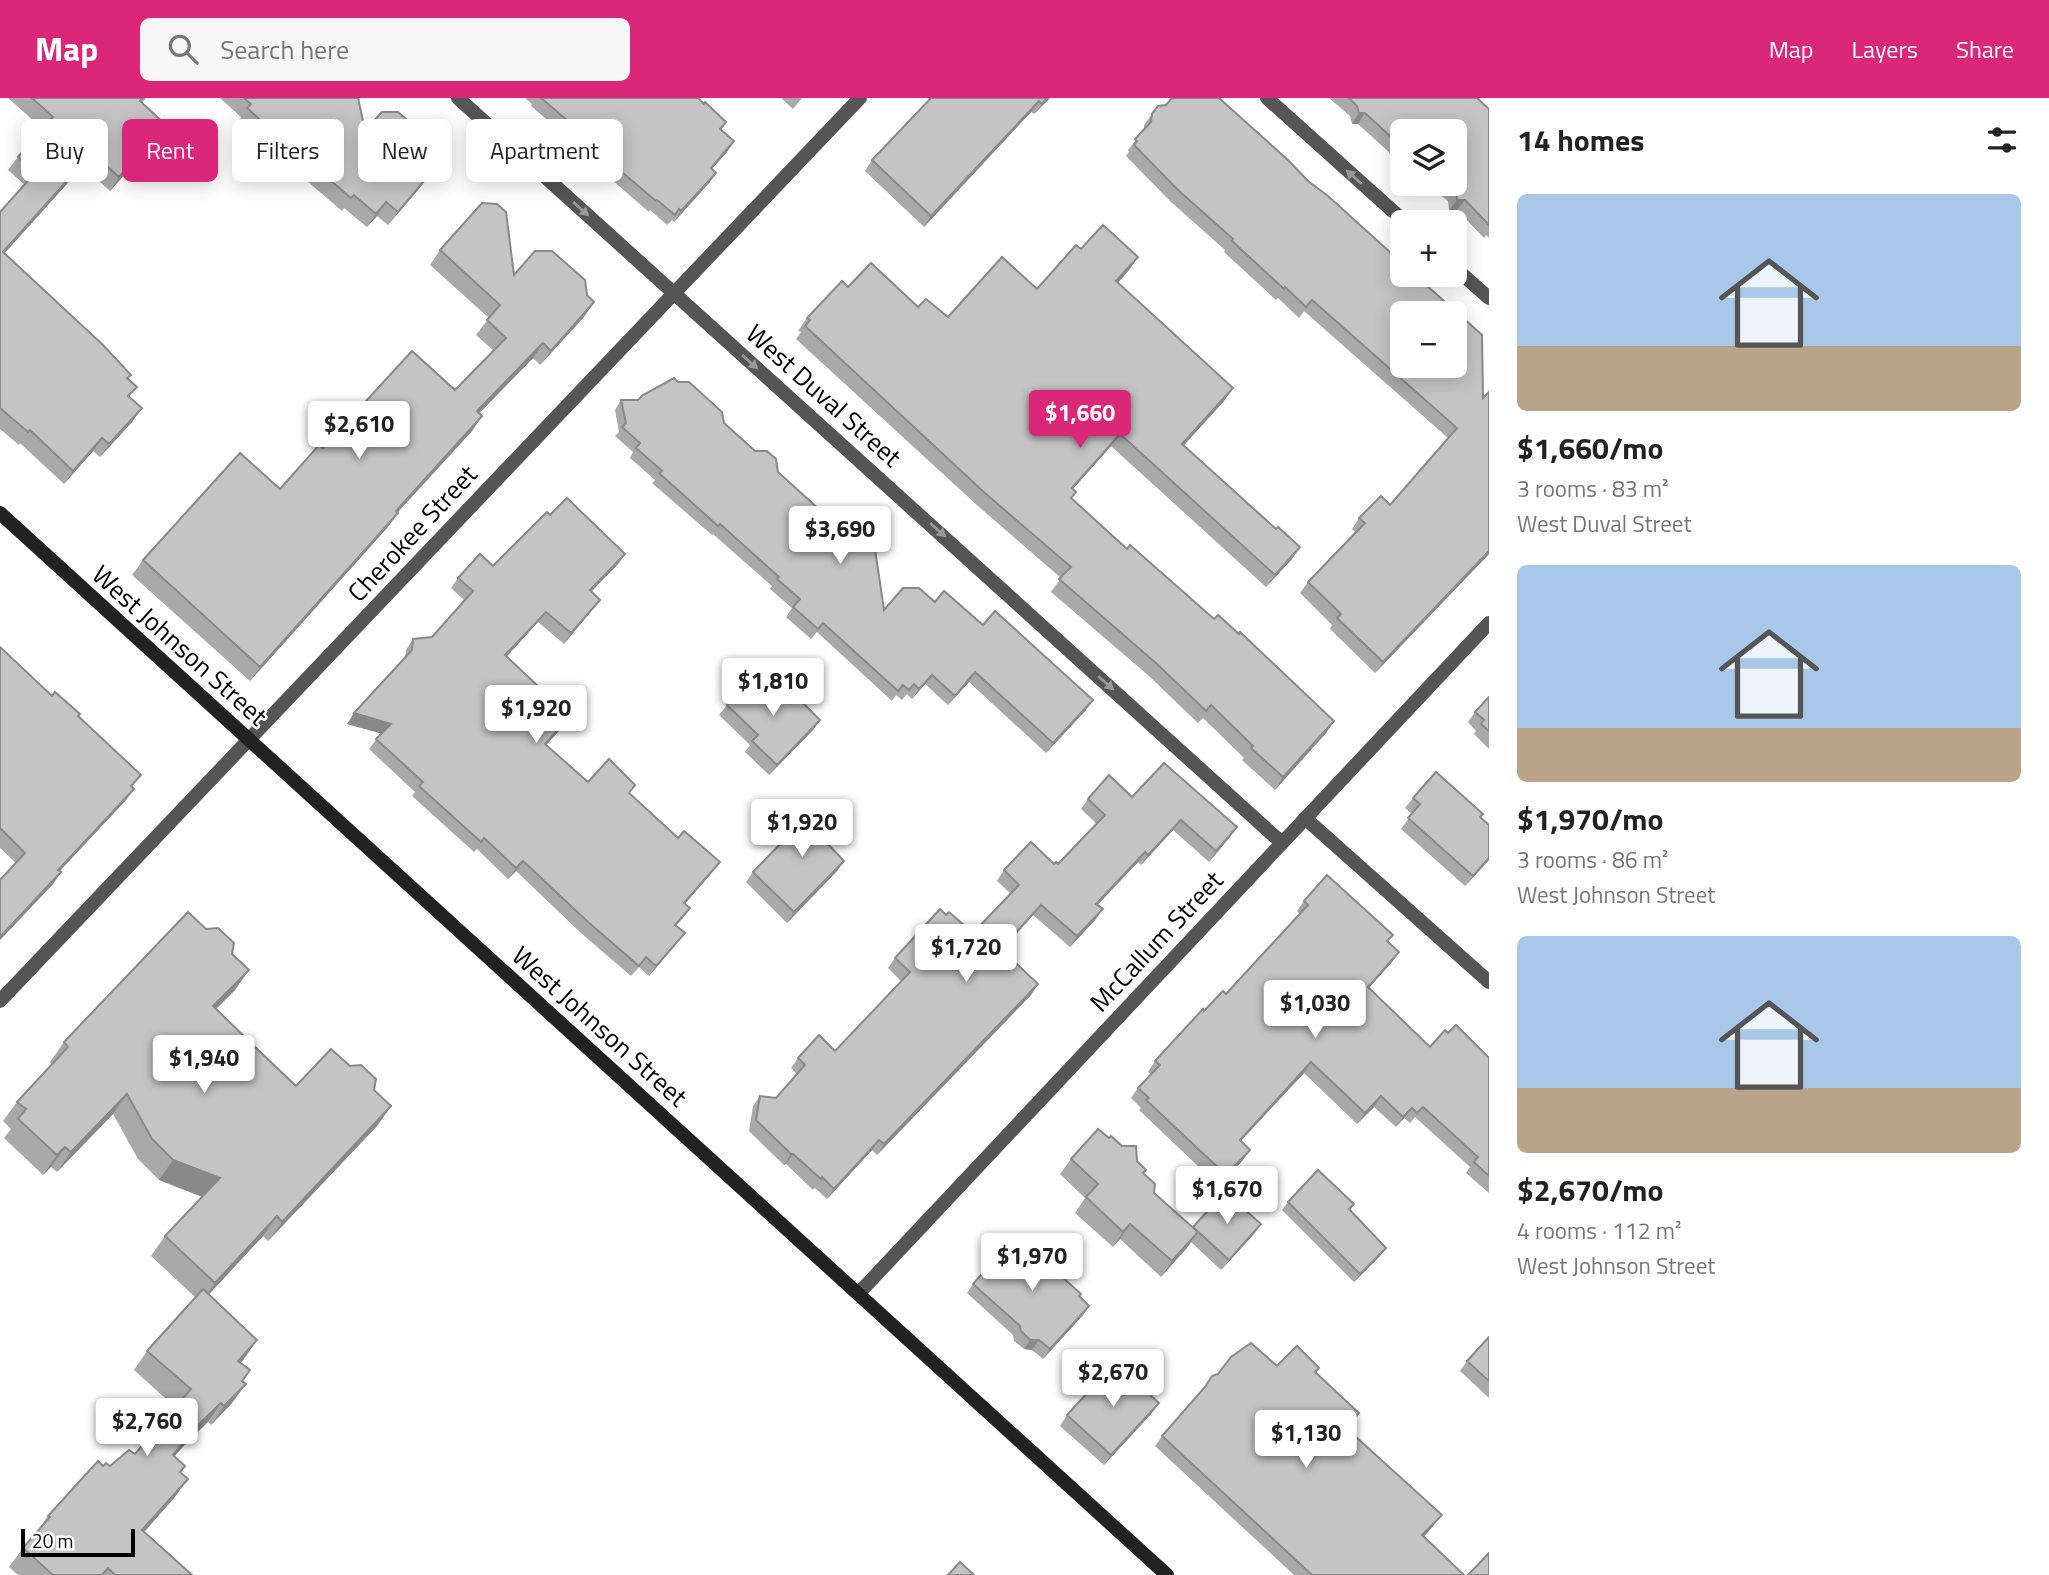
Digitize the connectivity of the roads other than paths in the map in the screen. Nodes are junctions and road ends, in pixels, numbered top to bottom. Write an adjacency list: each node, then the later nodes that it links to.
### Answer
1 (458, 98): 6 (street, West Duval Street, one-way to 6)
2 (860, 98): 6 (street, Cherokee Street)
3 (1267, 98): 4 (street, one-way to 3)
4 (1392, 210)
5 (1467, 279): 7 (street)
6 (674, 292): 10 (street, Cherokee Street); 12 (street, West Duval Street, one-way to 12)
7 (1489, 298)
8 (0, 513): 10 (street, West Johnson Street)
9 (1489, 623): 11 (street, McCallum Street)
10 (249, 741): 14 (street, Cherokee Street); 15 (street, West Johnson Street)
11 (1305, 818): 12 (street, McCallum Street); 13 (street)
12 (1282, 842): 15 (street, McCallum Street)
13 (1489, 982)
14 (0, 1001)
15 (859, 1293): 16 (street, West Johnson Street)
16 (1167, 1575)

